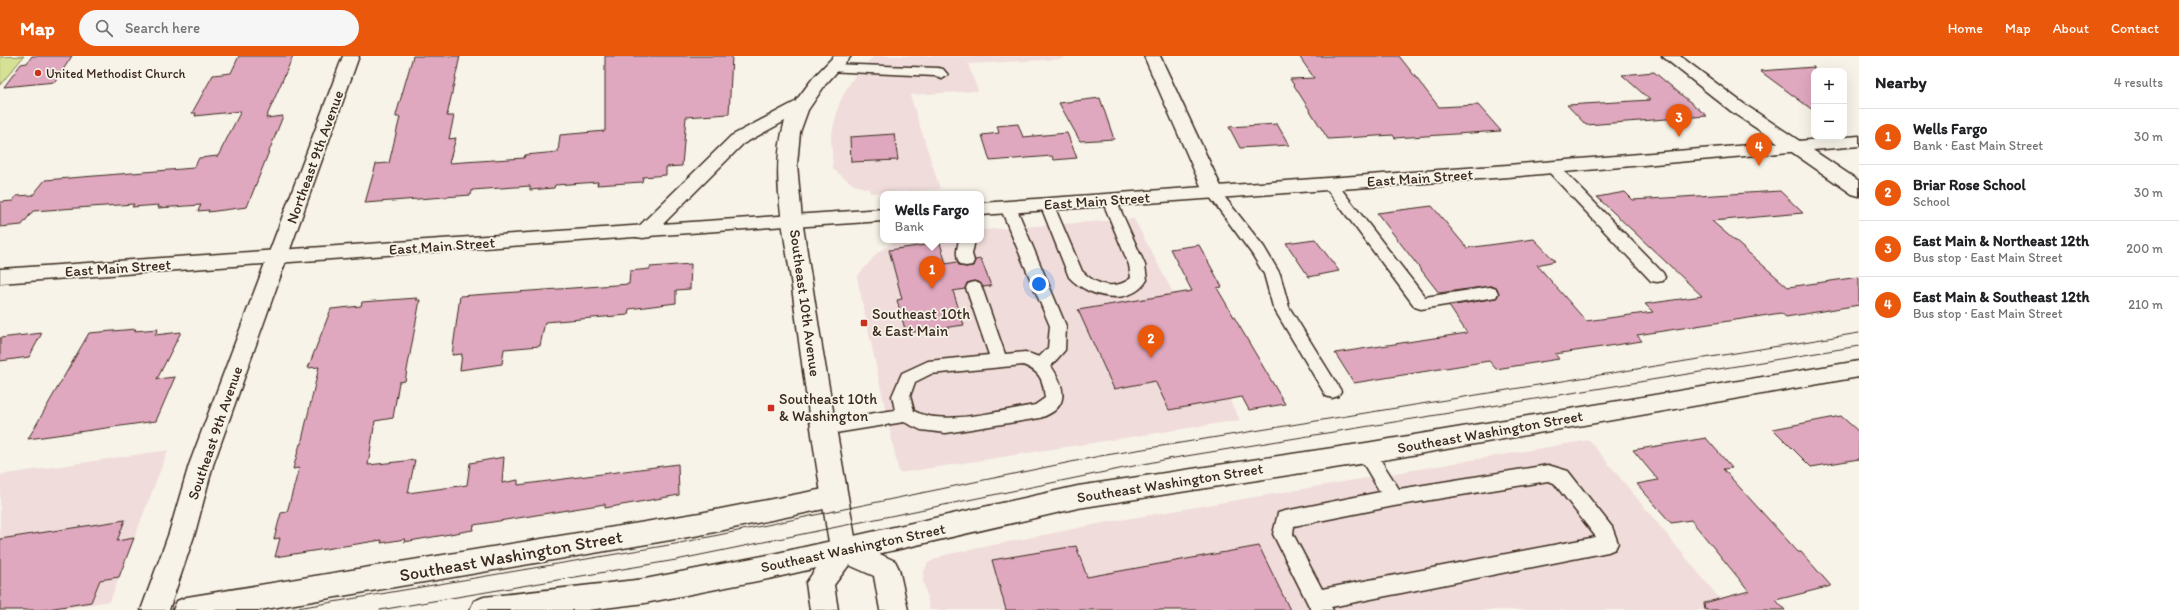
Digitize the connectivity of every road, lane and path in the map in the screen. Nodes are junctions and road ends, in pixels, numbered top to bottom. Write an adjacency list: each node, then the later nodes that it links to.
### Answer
1 (351, 56): 22 (main road, Northeast 9th Avenue)
2 (843, 56): 5 (main road)
3 (1152, 56): 13 (main road)
4 (1670, 56): 9 (main road)
5 (831, 68): 6 (lane); 7 (main road)
6 (942, 75)
7 (801, 106): 19 (main road, Southeast 10th Avenue); 20 (main road)
8 (1859, 141): 9 (main road, East Main Street)
9 (1795, 146): 10 (main road, East Main Street); 12 (main road)
10 (1552, 167): 11 (main road, East Main Street); 25 (lane)
11 (1330, 184): 13 (main road, East Main Street); 27 (lane)
12 (1859, 190)
13 (1214, 193): 14 (main road, East Main Street); 31 (lane)
14 (1109, 200): 15 (main road, East Main Street); 15 (lane)
15 (1048, 204): 16 (main road, East Main Street)
16 (1008, 207): 17 (main road, East Main Street); 29 (lane)
17 (984, 209)
18 (880, 215): 19 (main road, East Main Street)
19 (793, 221): 20 (main road, East Main Street); 33 (main road, Southeast 10th Avenue)
20 (643, 232): 22 (main road, East Main Street)
21 (966, 243): 23 (lane)
22 (278, 257): 24 (main road, East Main Street); 39 (main road, Southeast 9th Avenue)
23 (966, 261)
24 (0, 276)
25 (1657, 277)
26 (974, 288): 28 (lane)
27 (1490, 293)
28 (998, 360): 29 (lane); 32 (lane)
29 (1041, 365): 32 (lane)
30 (1859, 369): 34 (main road, Southeast Washington Street)
31 (1332, 391)
32 (906, 415): 33 (lane)
33 (823, 428): 35 (main road, Southeast 10th Avenue)
34 (1366, 453): 36 (lane); 37 (main road, Southeast Washington Street)
35 (834, 498): 37 (main road, Southeast 10th Avenue); 40 (main road, Southeast Washington Street)
36 (1394, 498): 38 (lane); 38 (lane)
37 (844, 550): 41 (main road, Southeast Washington Street); 42 (main road); 43 (main road)
38 (1320, 605)
39 (155, 610)
40 (187, 610)
41 (484, 610)
42 (824, 610)
43 (894, 610)

